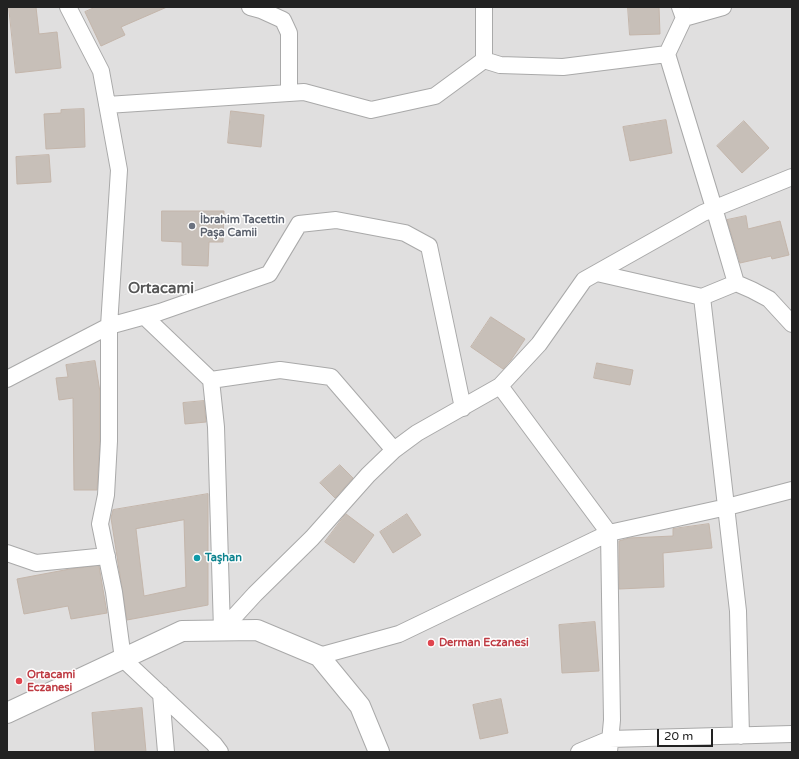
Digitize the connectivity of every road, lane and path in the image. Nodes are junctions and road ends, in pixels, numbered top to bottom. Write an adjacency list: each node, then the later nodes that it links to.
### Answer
1 (70, 7): 9 (street)
2 (250, 7): 8 (street)
3 (484, 7): 7 (street)
4 (723, 7): 5 (street)
5 (682, 13): 6 (street)
6 (666, 54): 7 (street); 11 (street)
7 (484, 60): 8 (street)
8 (289, 93): 9 (street)
9 (107, 105): 17 (street)
10 (792, 177): 11 (street)
11 (714, 208): 12 (street); 13 (street)
12 (597, 273): 14 (street); 20 (street)
13 (736, 283): 14 (street); 16 (street)
14 (702, 297): 24 (street)
15 (145, 316): 17 (street); 19 (street); 21 (street)
16 (792, 324)
17 (109, 326): 18 (street); 27 (street)
18 (7, 379)
19 (211, 380): 22 (street); 28 (street)
20 (500, 386): 21 (street); 25 (street)
21 (463, 408): 22 (street)
22 (394, 450): 28 (street)
23 (792, 490): 24 (street)
24 (727, 507): 25 (street); 34 (street)
25 (609, 533): 29 (street); 35 (street)
26 (7, 553): 27 (street)
27 (107, 556): 30 (street)
28 (222, 630): 29 (street); 30 (street)
29 (319, 656): 38 (street)
30 (123, 659): 31 (street); 32 (street)
31 (161, 694): 36 (street); 37 (street)
32 (7, 713)
33 (792, 734): 34 (street)
34 (742, 736): 35 (street)
35 (609, 745): 39 (street)
36 (166, 752)
37 (220, 752)
38 (380, 752)
39 (579, 752)

